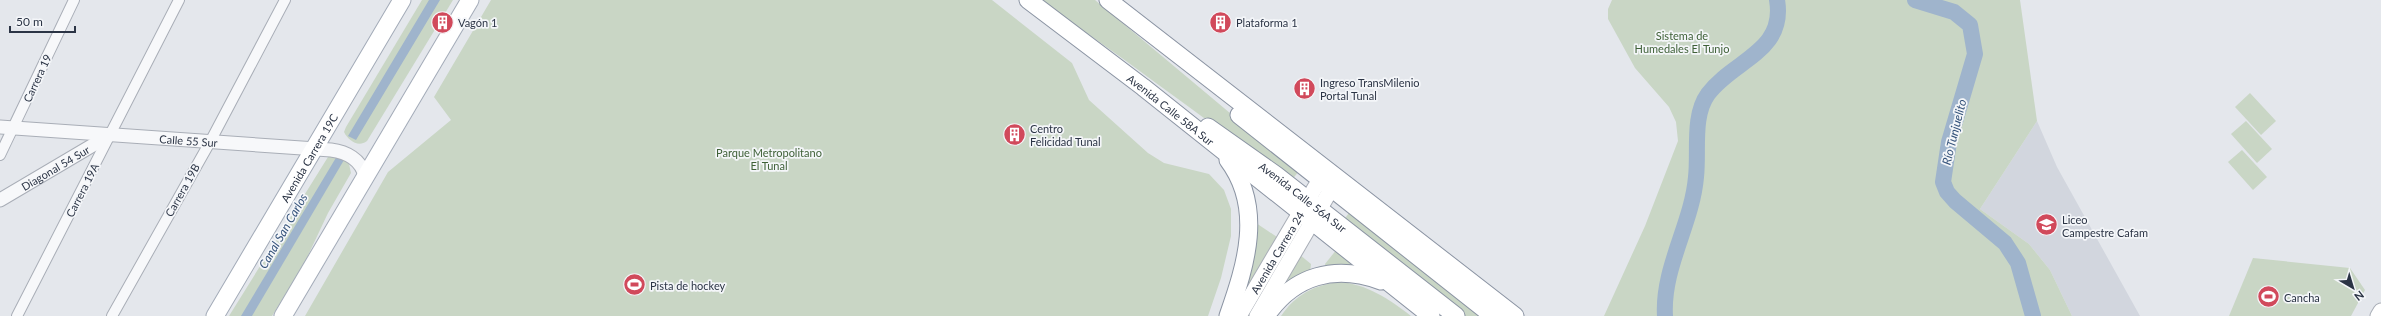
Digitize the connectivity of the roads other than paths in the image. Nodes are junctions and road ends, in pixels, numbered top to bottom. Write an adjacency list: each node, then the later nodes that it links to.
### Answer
1 (74, 0): 10 (street, Carrera 19)
2 (179, 0): 11 (street, Carrera 19A)
3 (285, 0): 12 (street, Carrera 19B)
4 (402, 0): 14 (main road, Avenida Carrera 19C)
5 (470, 0): 16 (main road)
6 (1028, 0): 8 (main road, Avenida Calle 58A Sur)
7 (1108, 0): 17 (main road)
8 (1143, 87): 13 (main road, Avenida Calle 58A Sur); 19 (main road, Avenida Calle 56A Sur)
9 (0, 127): 10 (street, Calle 55 Sur)
10 (13, 128): 11 (street, Calle 55 Sur); 15 (street, Carrera 19)
11 (110, 135): 12 (street, Calle 55 Sur); 18 (street, Diagonal 54 Sur); 22 (street, Carrera 19A)
12 (210, 142): 14 (street, Calle 55 Sur); 23 (street, Carrera 19B)
13 (1218, 147): 19 (main road, Avenida Calle 58A Sur); 26 (main road)
14 (314, 149): 16 (street, Calle 55 Sur); 24 (main road, Avenida Carrera 19C)
15 (0, 155)
16 (365, 176): 25 (main road)
17 (1329, 179): 19 (main road, Avenida Carrera 24); 32 (main road, Avenida Calle 56A Sur); 33 (main road)
18 (0, 200)
19 (1310, 210): 20 (main road, Avenida Calle 56A Sur); 27 (main road, Avenida Carrera 24); 28 (main road, Avenida Carrera 24); 31 (main road, Avenida Calle 56A Sur)
20 (1397, 289): 29 (main road); 30 (main road, Avenida Calle 56A Sur)
21 (2381, 311): 34 (main road)
22 (17, 316)
23 (112, 316)
24 (215, 316)
25 (283, 316)
26 (1228, 316)
27 (1239, 316)
28 (1257, 316)
29 (1266, 316)
30 (1430, 316)
31 (1456, 316)
32 (1493, 316)
33 (1516, 316)
34 (2378, 316)

